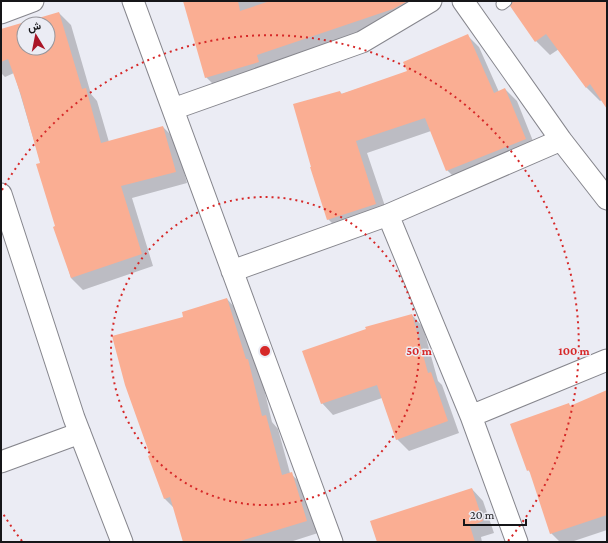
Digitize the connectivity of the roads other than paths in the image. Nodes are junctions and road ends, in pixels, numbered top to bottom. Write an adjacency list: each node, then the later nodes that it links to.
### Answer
1 (33, 1): 5 (street)
2 (133, 1): 6 (street)
3 (431, 1): 6 (street)
4 (463, 1): 7 (street)
5 (1, 13)
6 (173, 109): 12 (street)
7 (561, 140): 9 (street); 10 (street)
8 (1, 194): 11 (street)
9 (607, 199)
10 (388, 215): 12 (street); 14 (street)
11 (9, 245): 15 (street)
12 (232, 271): 18 (street)
13 (607, 360): 14 (street)
14 (471, 416): 19 (street)
15 (80, 433): 16 (street); 17 (street)
16 (1, 462)
17 (122, 542)
18 (332, 542)
19 (517, 542)

